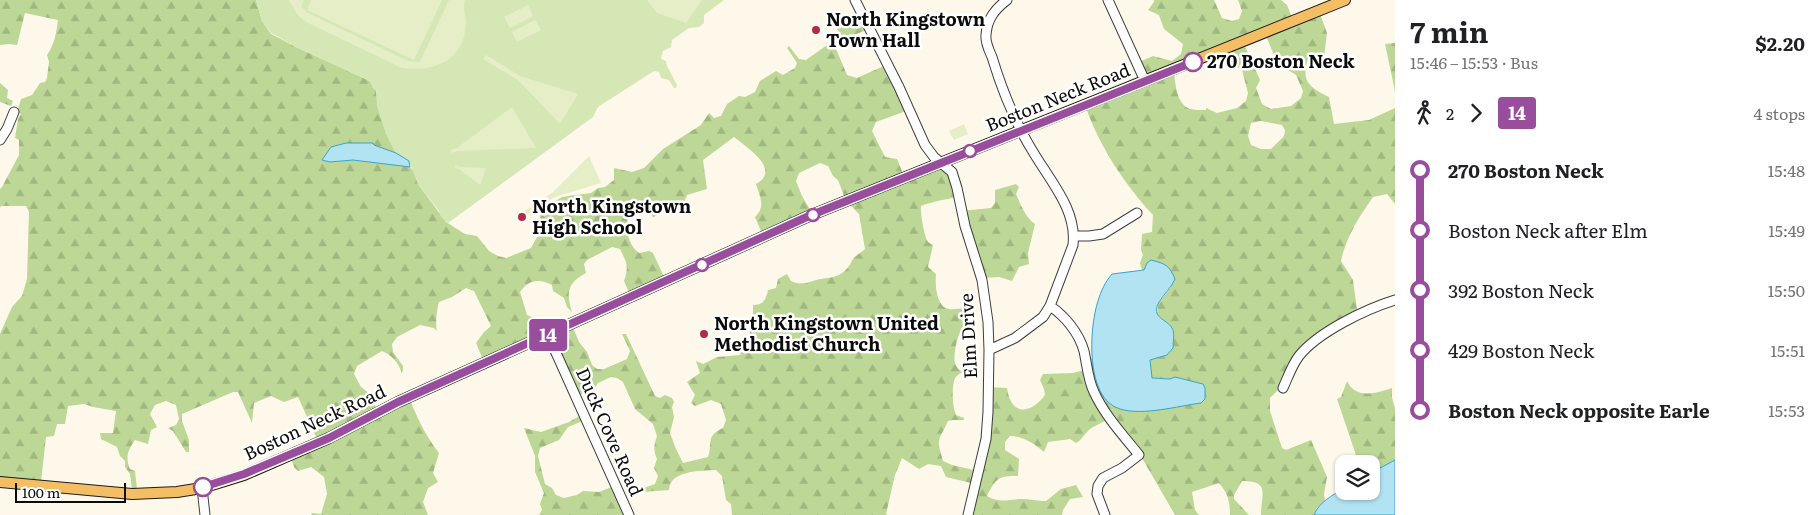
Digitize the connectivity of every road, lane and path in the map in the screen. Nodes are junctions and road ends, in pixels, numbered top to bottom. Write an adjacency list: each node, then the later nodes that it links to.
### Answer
1 (855, 0): 9 (street, Elm Drive)
2 (1007, 0): 7 (street)
3 (1108, 0): 5 (street)
4 (1345, 0): 5 (main road, Boston Neck Road)
5 (1145, 81): 7 (main road, Boston Neck Road)
6 (14, 112): 8 (street)
7 (1021, 131): 9 (main road, Boston Neck Road); 11 (street)
8 (0, 140)
9 (940, 163): 14 (main road, Boston Neck Road); 15 (street, Elm Drive)
10 (1136, 213): 11 (street)
11 (1074, 236): 13 (street)
12 (1395, 300): 16 (street)
13 (1050, 306): 15 (street); 22 (street)
14 (548, 335): 18 (main road, Boston Neck Road); 20 (street, Duck Cove Road)
15 (989, 350): 21 (street, Elm Drive)
16 (1284, 388)
17 (0, 482): 18 (main road, Boston Neck Road)
18 (202, 488): 19 (street)
19 (205, 515)
20 (629, 515)
21 (968, 515)
22 (1105, 515)

